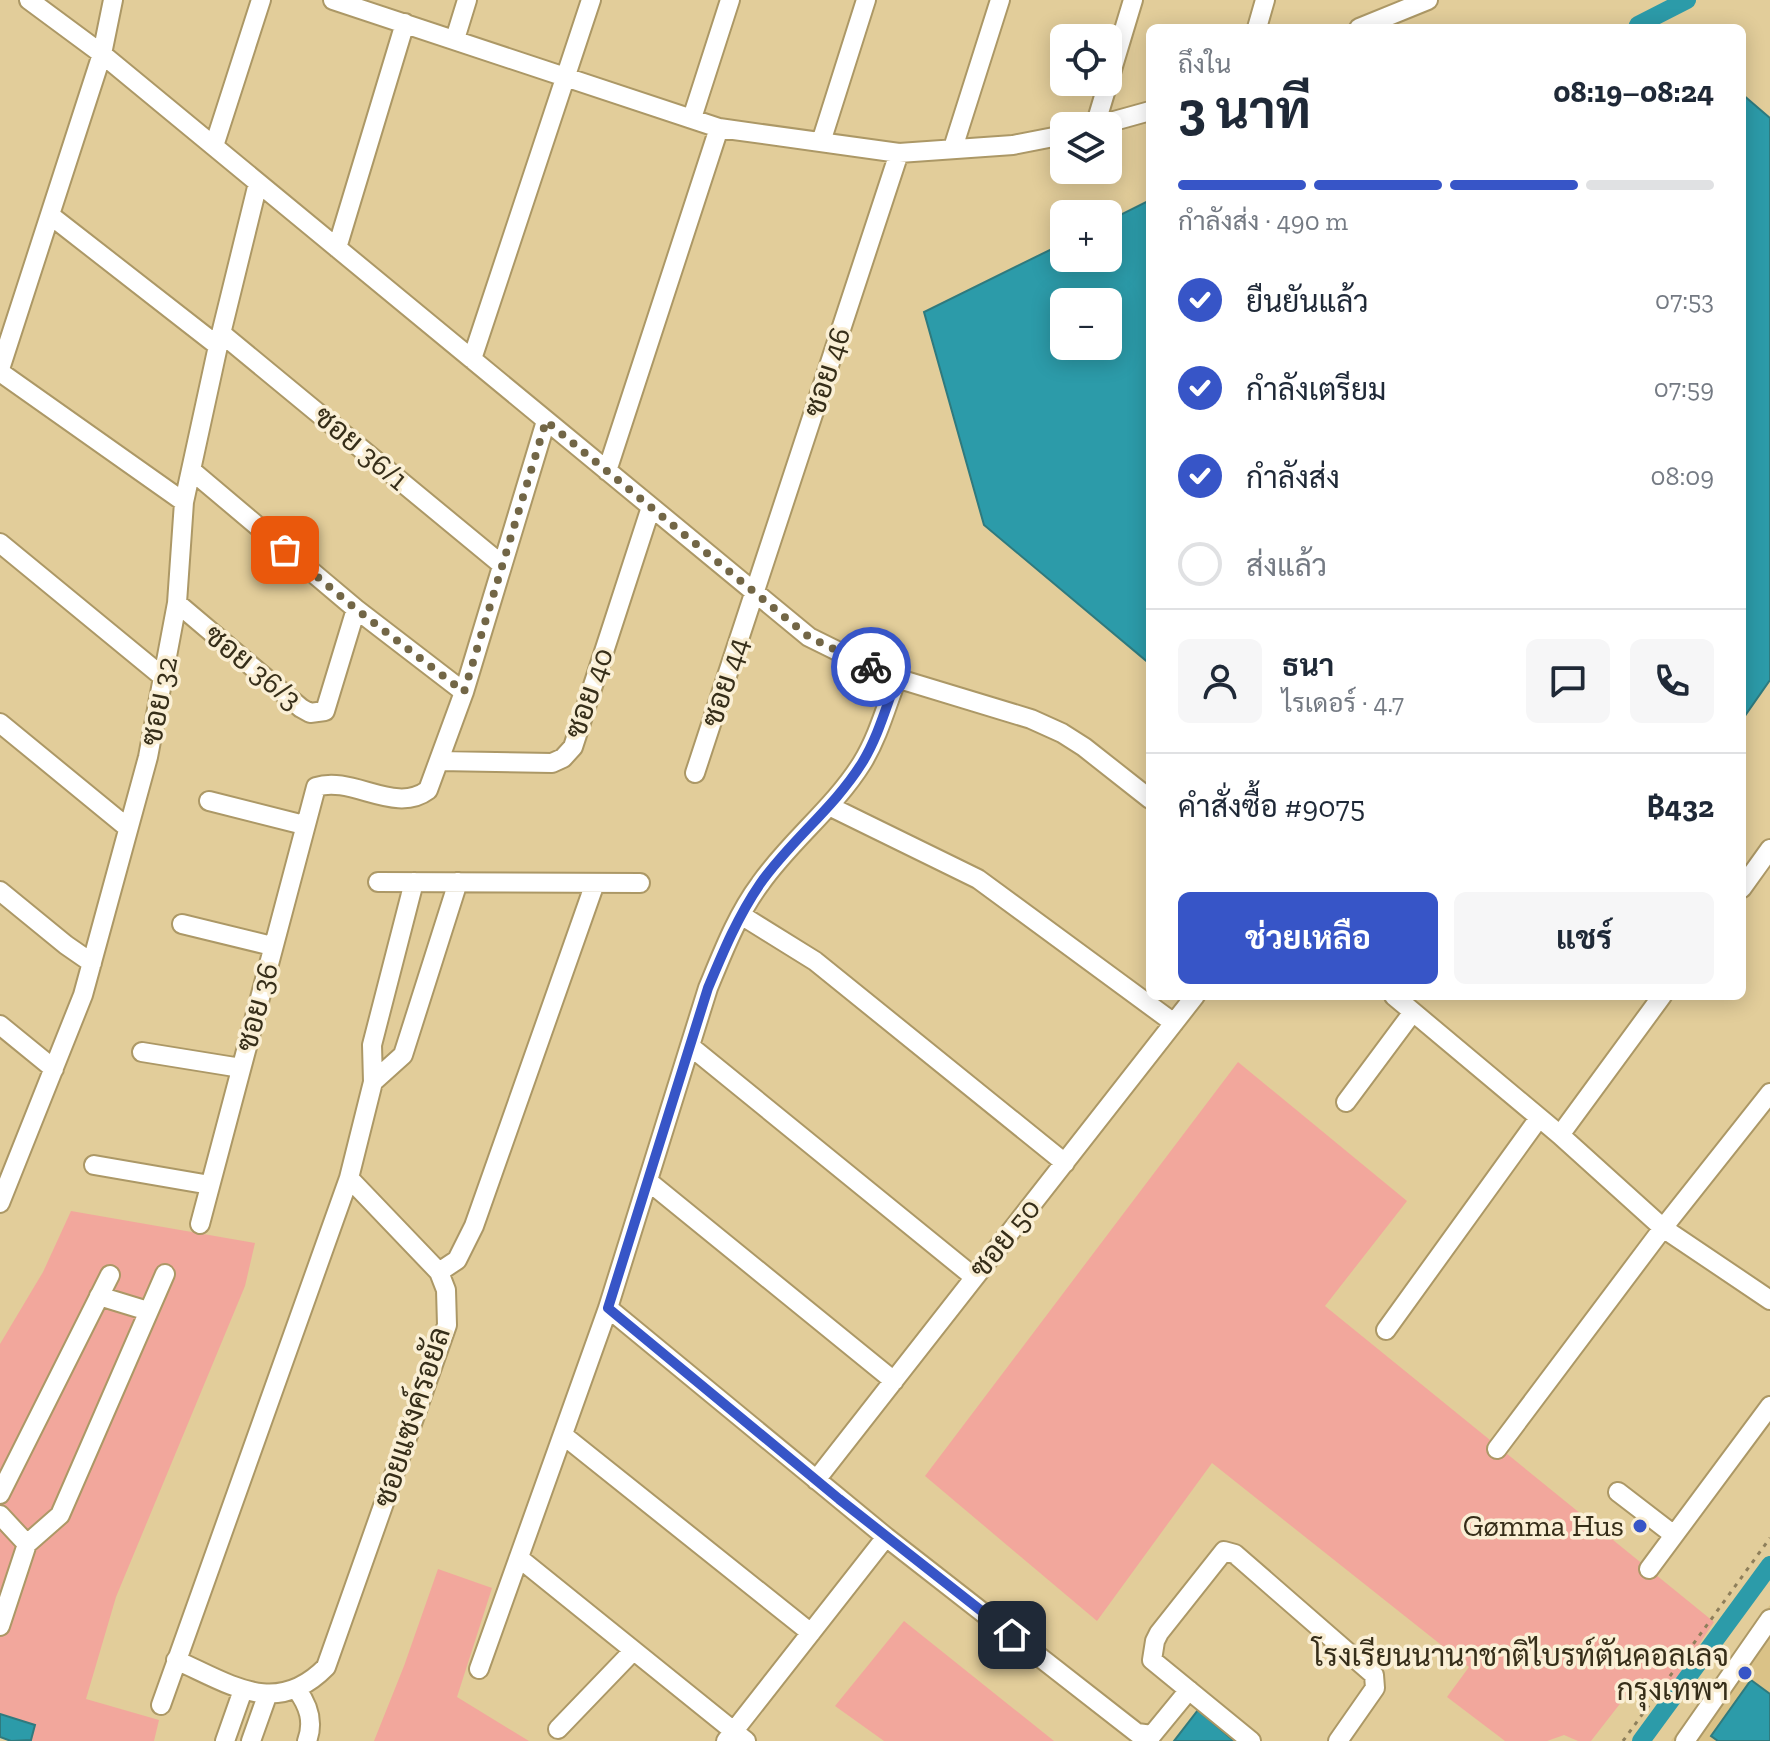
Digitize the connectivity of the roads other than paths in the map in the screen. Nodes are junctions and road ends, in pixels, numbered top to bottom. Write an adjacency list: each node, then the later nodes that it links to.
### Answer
1 (29, 0): 18 (street)
2 (113, 0): 18 (street)
3 (261, 0): 27 (street)
4 (336, 0): 14 (street)
5 (467, 0): 17 (street)
6 (591, 0): 19 (street)
7 (730, 0): 22 (street)
8 (866, 0): 26 (street)
9 (1000, 0): 28 (street)
10 (1133, 0): 20 (street)
11 (1265, 0): 15 (street)
12 (1428, 0): 13 (street)
13 (1395, 7): 16 (street)
14 (405, 23): 17 (street); 32 (street)
15 (1258, 24)
16 (1366, 24)
17 (455, 39): 19 (street)
18 (102, 54): 27 (street); 31 (street)
19 (565, 75): 22 (street); 34 (street)
20 (1100, 112)
21 (1146, 112): 23 (street)
22 (692, 118): 24 (street)
23 (1122, 119)
24 (719, 128): 26 (street); 38 (street)
25 (1050, 138): 28 (street)
26 (821, 142): 29 (street)
27 (214, 146): 30 (street)
28 (953, 148): 29 (street)
29 (899, 153): 43 (street, ซอย 46)
30 (258, 183): 32 (street); 33 (street, ซอย 32)
31 (50, 215): 33 (street, ซอย 36/1); 35 (street)
32 (337, 248): 34 (street)
33 (219, 339): 37 (street, ซอย 32); 42 (street, ซอย 36/1)
34 (472, 359): 36 (street)
35 (0, 370): 39 (street)
36 (546, 421): 38 (street); 42 (street, ซอย 36)
37 (191, 470): 39 (street, ซอย 32); 45 (street)
38 (607, 471): 40 (street)
39 (184, 502): 44 (street, ซอย 32)
40 (651, 507): 43 (street); 50 (street, ซอย 40)
41 (0, 543): 46 (street)
42 (501, 564): 48 (street, ซอย 36)
43 (755, 590): 47 (street); 51 (street, ซอย 44)
44 (177, 603): 45 (street, ซอย 36/3); 46 (street, ซอย 32)
45 (356, 609): 48 (street)
46 (163, 677): 56 (street, ซอย 32)
47 (897, 678): 52 (street); 54 (street)
48 (464, 692): 50 (street, ซอย 36)
49 (0, 723): 56 (street)
50 (439, 761): 55 (street, ซอย 36)
51 (695, 773)
52 (1146, 796)
53 (209, 801): 55 (street)
54 (829, 806): 65 (street); 73 (street)
55 (304, 825): 67 (street, ซอย 36)
56 (128, 828): 68 (street, ซอย 32)
57 (1770, 849): 61 (street)
58 (378, 882): 59 (street)
59 (414, 882): 60 (street); 79 (street)
60 (458, 882): 62 (street); 79 (street)
61 (1746, 882)
62 (595, 883): 63 (street); 93 (street)
63 (640, 883)
64 (0, 891): 68 (street)
65 (741, 915): 75 (street); 84 (street)
66 (182, 924): 67 (street, ซอย 36)
67 (272, 946): 77 (street, ซอย 36)
68 (92, 963): 78 (street, ซอย 32)
69 (1192, 1000): 73 (street, ซอย 50)
70 (1399, 1000): 72 (street)
71 (1659, 1000): 83 (street)
72 (1413, 1012): 81 (street); 82 (street)
73 (1174, 1023): 84 (street, ซอย 50)
74 (0, 1025): 78 (street)
75 (690, 1046): 88 (street); 96 (street)
76 (142, 1052): 77 (street, ซอย 36)
77 (241, 1068): 89 (street, ซอย 36)
78 (54, 1069): 86 (street, ซอย 32)
79 (373, 1082): 87 (street)
80 (1770, 1093): 92 (street)
81 (1346, 1102)
82 (1539, 1118): 83 (street); 101 (street)
83 (1560, 1135): 92 (street)
84 (1065, 1163): 96 (street, ซอย 50)
85 (94, 1165): 89 (street)
86 (6, 1166): 90 (street, ซอย 32)
87 (349, 1178): 93 (street); 119 (street)
88 (648, 1181): 99 (street); 102 (street)
89 (210, 1185): 91 (street, ซอย 36)
90 (0, 1203)
91 (200, 1224)
92 (1663, 1228): 98 (street); 105 (street)
93 (439, 1272): 122 (street, ซอยแซงค์รอยัล)
94 (165, 1274): 100 (street)
95 (110, 1275): 97 (street)
96 (974, 1277): 102 (street, ซอย 50)
97 (99, 1296): 100 (street); 108 (street)
98 (1770, 1300)
99 (608, 1308): 104 (street); 106 (street)
100 (148, 1311): 112 (street)
101 (1386, 1330)
102 (894, 1381): 106 (street, ซอย 50)
103 (1770, 1406): 110 (street)
104 (563, 1435): 113 (street); 117 (street)
105 (1497, 1449)
106 (816, 1480): 111 (street)
107 (1618, 1492): 110 (street)
108 (0, 1494)
109 (0, 1515): 112 (street)
110 (1674, 1535): 114 (street)
111 (886, 1537): 117 (street); 123 (street)
112 (27, 1544): 116 (street)
113 (519, 1558): 118 (street); 120 (street)
114 (1649, 1569)
115 (1770, 1619): 133 (street)
116 (0, 1626)
117 (811, 1633): 127 (street)
118 (633, 1651): 126 (street); 127 (street)
119 (176, 1660): 121 (street, ซอยแซงค์รอยัล); 125 (street)
120 (479, 1669)
121 (243, 1690): 124 (street, ซอยแซงค์รอยัล); 128 (street)
122 (297, 1690): 124 (street, ซอยแซงค์รอยัล); 130 (street)
123 (1189, 1690): 131 (street); 132 (street)
124 (267, 1696): 129 (street)
125 (161, 1705)
126 (558, 1729)
127 (735, 1738)
128 (225, 1741)
129 (251, 1741)
130 (307, 1741)
131 (1251, 1741)
132 (1338, 1741)
133 (1685, 1741)

